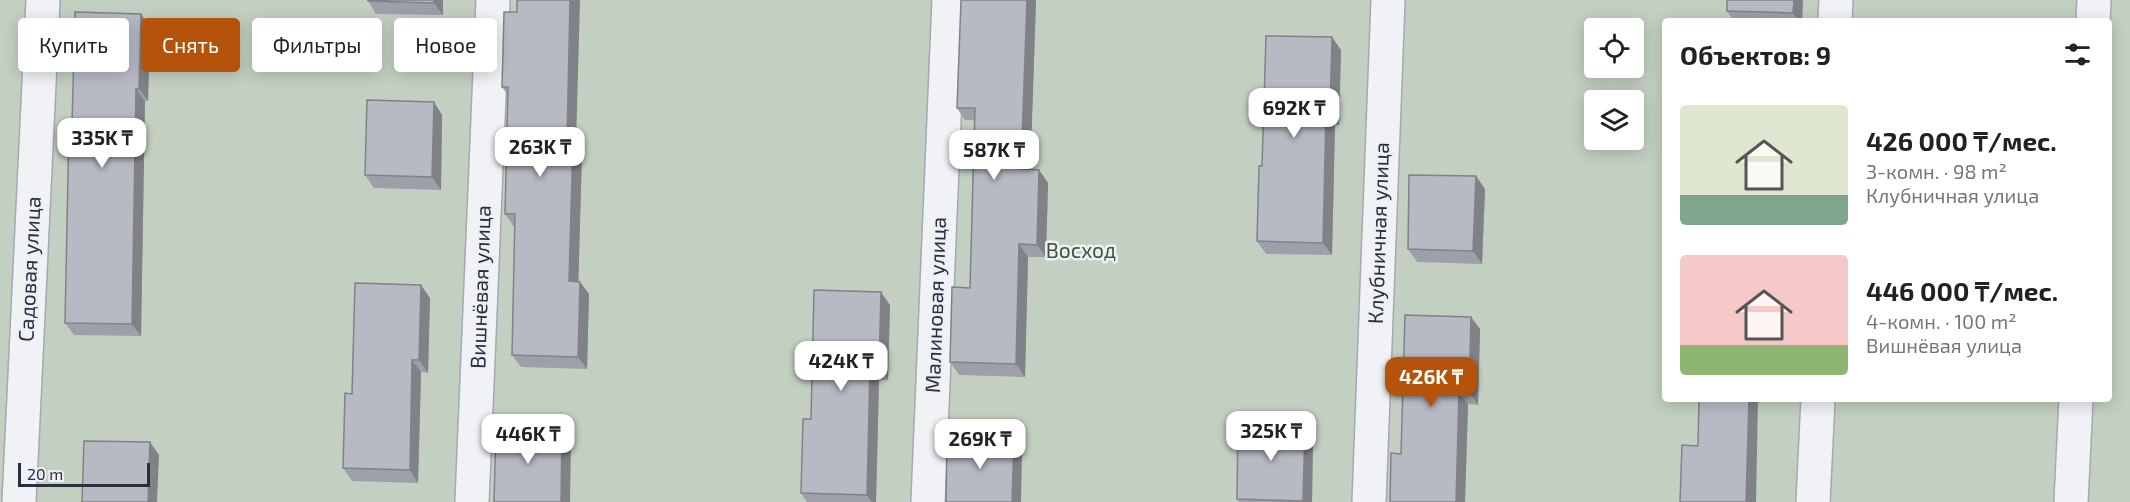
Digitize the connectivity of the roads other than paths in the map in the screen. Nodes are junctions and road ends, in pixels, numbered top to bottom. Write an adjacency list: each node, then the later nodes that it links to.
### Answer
1 (43, 0): 11 (street, Садовая улица)
2 (493, 0): 12 (street, Вишнёвая улица)
3 (950, 0): 13 (street, Малиновая улица)
4 (1388, 0): 14 (street, Клубничная улица)
5 (1836, 0): 7 (street)
6 (2094, 0): 8 (street)
7 (1835, 18)
8 (2093, 18)
9 (1818, 402): 15 (street)
10 (2076, 402): 16 (street)
11 (18, 502)
12 (472, 502)
13 (928, 502)
14 (1369, 502)
15 (1813, 502)
16 (2071, 502)

